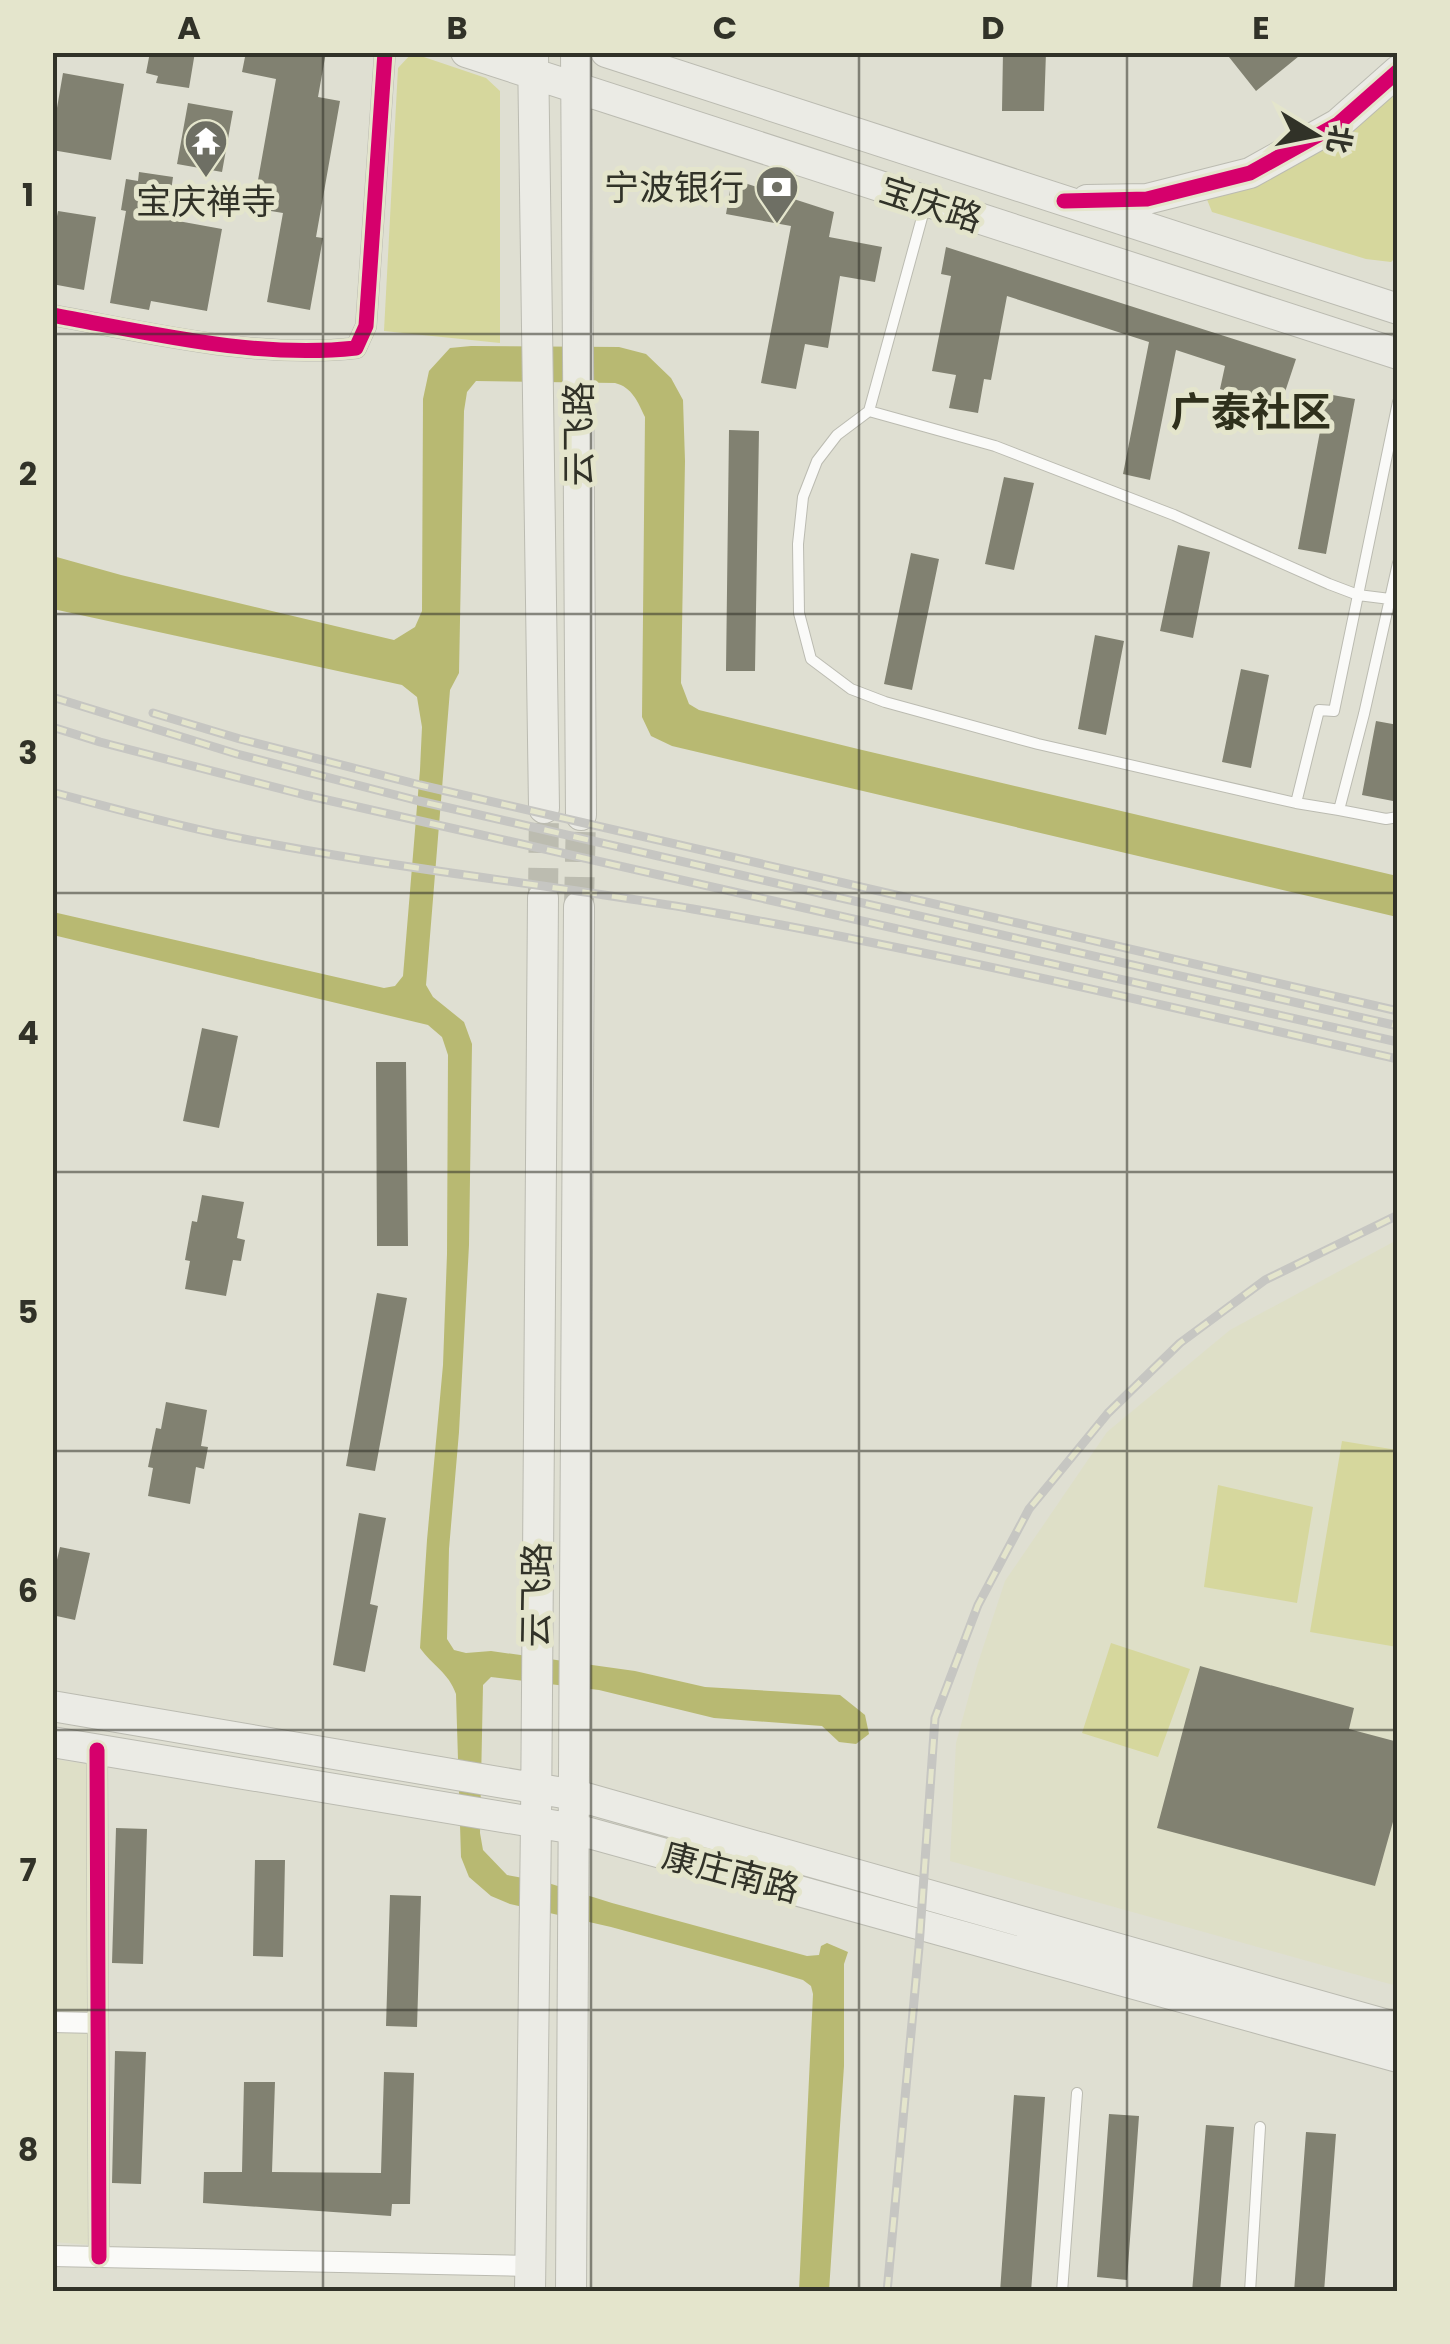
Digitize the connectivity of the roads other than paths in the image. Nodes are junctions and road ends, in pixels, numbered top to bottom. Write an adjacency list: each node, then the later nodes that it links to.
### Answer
1 (385, 52): 11 (street)
2 (466, 52): 5 (main road, 宝庆路)
3 (576, 52): 7 (main road, 云飞路)
4 (606, 52): 8 (main road, 宝庆路)
5 (533, 64): 7 (main road, 宝庆路); 19 (main road, 云飞路)
6 (1398, 71): 8 (main road)
7 (576, 88): 9 (main road, 宝庆路); 21 (main road, 云飞路)
8 (1064, 201): 10 (main road, 宝庆路)
9 (926, 202): 12 (main road, 宝庆路); 14 (lane)
10 (1398, 309)
11 (52, 315)
12 (1398, 354)
13 (1398, 402): 16 (lane)
14 (869, 411): 16 (lane); 18 (lane)
15 (1398, 562): 17 (lane)
16 (1358, 595): 17 (lane); 18 (lane)
17 (1393, 599): 20 (lane)
18 (1296, 803): 20 (lane)
19 (544, 808)
20 (1339, 810): 22 (lane)
21 (581, 815)
22 (1398, 818)
23 (542, 898): 28 (main road, 云飞路)
24 (579, 907): 29 (main road, 云飞路)
25 (52, 1706): 28 (main road, 康庄南路)
26 (52, 1742): 27 (main road, 康庄南路)
27 (97, 1750): 30 (main road, 康庄南路); 33 (street)
28 (534, 1788): 29 (main road, 康庄南路); 30 (main road, 云飞路)
29 (575, 1795): 31 (main road, 云飞路); 34 (main road, 康庄南路)
30 (536, 1823): 31 (main road, 康庄南路); 40 (main road, 云飞路)
31 (575, 1829): 35 (main road, 康庄南路); 41 (main road, 云飞路)
32 (52, 2022): 33 (street)
33 (98, 2023): 39 (street)
34 (1398, 2028)
35 (1398, 2057)
36 (1076, 2093): 42 (lane)
37 (1260, 2127): 43 (lane)
38 (52, 2256): 39 (street)
39 (99, 2257): 40 (street)
40 (530, 2279)
41 (572, 2292)
42 (1062, 2292)
43 (1250, 2292)

